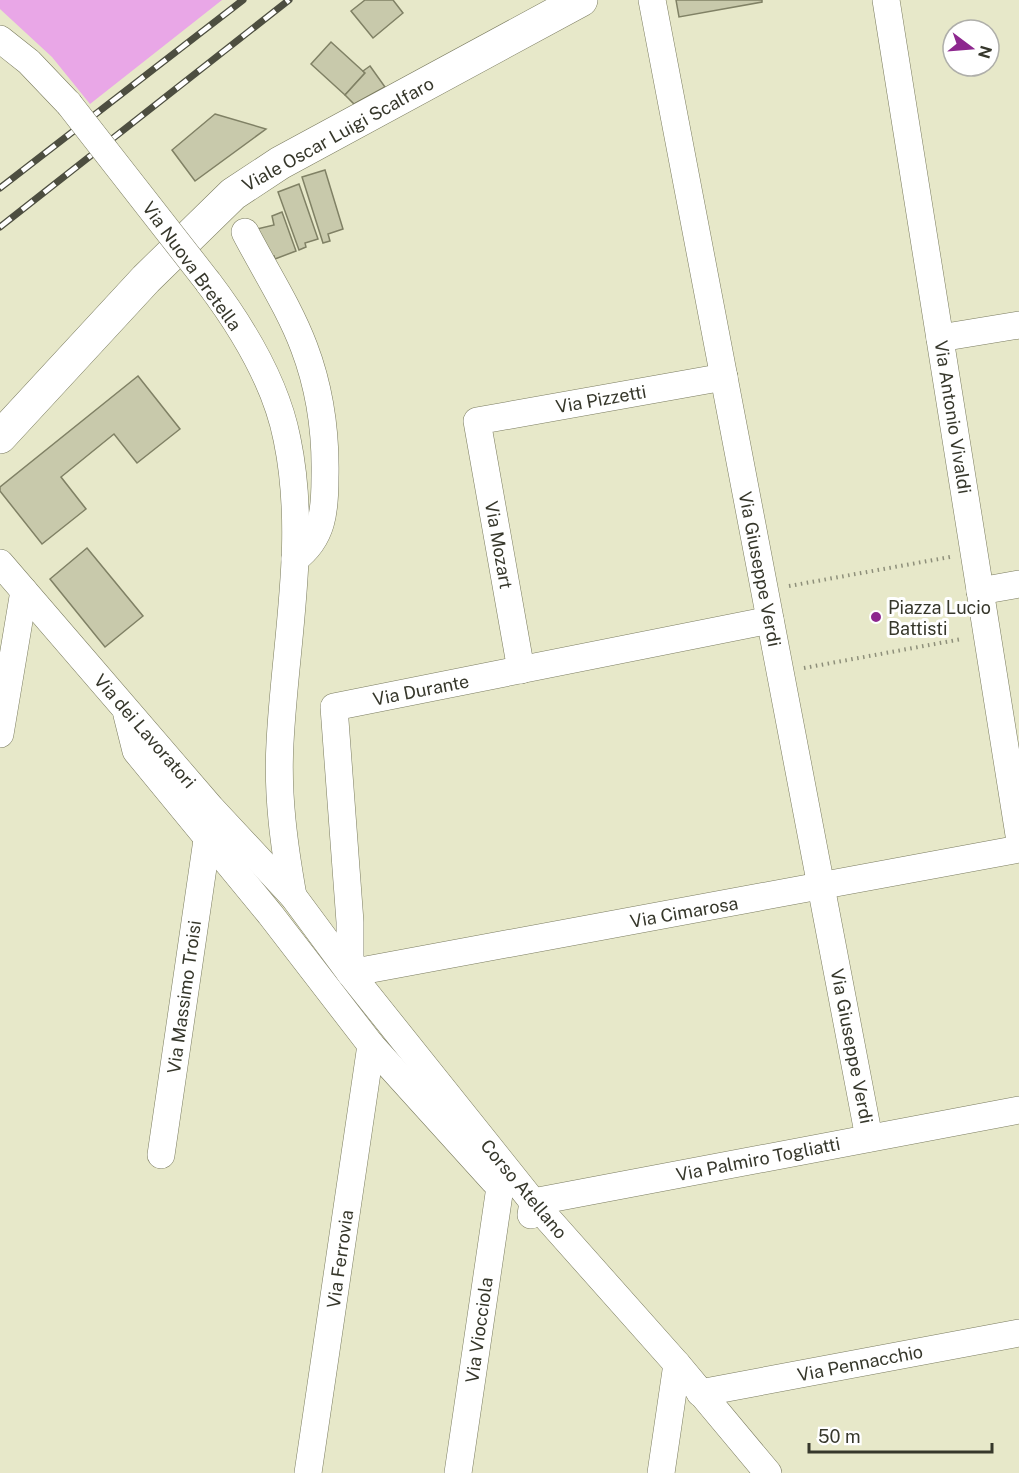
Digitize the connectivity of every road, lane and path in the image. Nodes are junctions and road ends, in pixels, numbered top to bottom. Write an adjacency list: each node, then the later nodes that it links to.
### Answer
1 (581, 0): 10 (street, Viale Oscar Luigi Scalfaro)
2 (652, 0): 8 (street, Via Giuseppe Verdi)
3 (886, 0): 7 (street, Via Antonio Vivaldi)
4 (0, 39): 12 (street, Via Nuova Bretella, bridge)
5 (245, 232): 12 (street)
6 (1019, 325): 7 (street)
7 (940, 338): 11 (street, Via Antonio Vivaldi)
8 (724, 377): 9 (street, Via Pizzetti); 15 (street, Via Giuseppe Verdi)
9 (477, 421): 20 (street, Via Mozart)
10 (0, 437)
11 (974, 553): 15 (path); 17 (street, Via Antonio Vivaldi)
12 (295, 559): 28 (street, Via Nuova Bretella)
13 (0, 563): 16 (street, Via dei Lavoratori)
14 (1019, 584): 17 (street)
15 (764, 590): 18 (street, Via Giuseppe Verdi)
16 (24, 591): 22 (street, Via dei Lavoratori); 23 (street)
17 (980, 591): 19 (street, Via Antonio Vivaldi)
18 (770, 620): 20 (street, Via Durante); 21 (street, Via Giuseppe Verdi)
19 (987, 635): 21 (path); 24 (street, Via Antonio Vivaldi)
20 (521, 670): 29 (street, Via Durante)
21 (780, 673): 27 (street, Via Giuseppe Verdi)
22 (126, 709): 25 (street); 28 (street, Via dei Lavoratori)
23 (0, 734)
24 (1019, 835)
25 (207, 840): 30 (street); 33 (street, Via Massimo Troisi)
26 (1019, 849): 27 (street, Via Cimarosa)
27 (821, 886): 29 (street, Via Cimarosa); 32 (street, Via Giuseppe Verdi)
28 (293, 896): 29 (street, Corso Atellano)
29 (350, 973): 35 (street, Corso Atellano)
30 (371, 1045): 34 (street); 39 (street, Via Ferrovia)
31 (1019, 1110): 32 (street, Via Palmiro Togliatti)
32 (869, 1138): 35 (street, Via Palmiro Togliatti)
33 (161, 1155)
34 (500, 1187): 35 (street); 40 (street, Via Viocciola)
35 (533, 1202): 37 (street, Corso Atellano)
36 (1019, 1334): 38 (street, Via Pennacchio)
37 (677, 1364): 38 (street, Corso Atellano); 41 (street)
38 (700, 1392): 42 (street, Corso Atellano)
39 (308, 1473)
40 (458, 1473)
41 (662, 1473)
42 (768, 1473)

